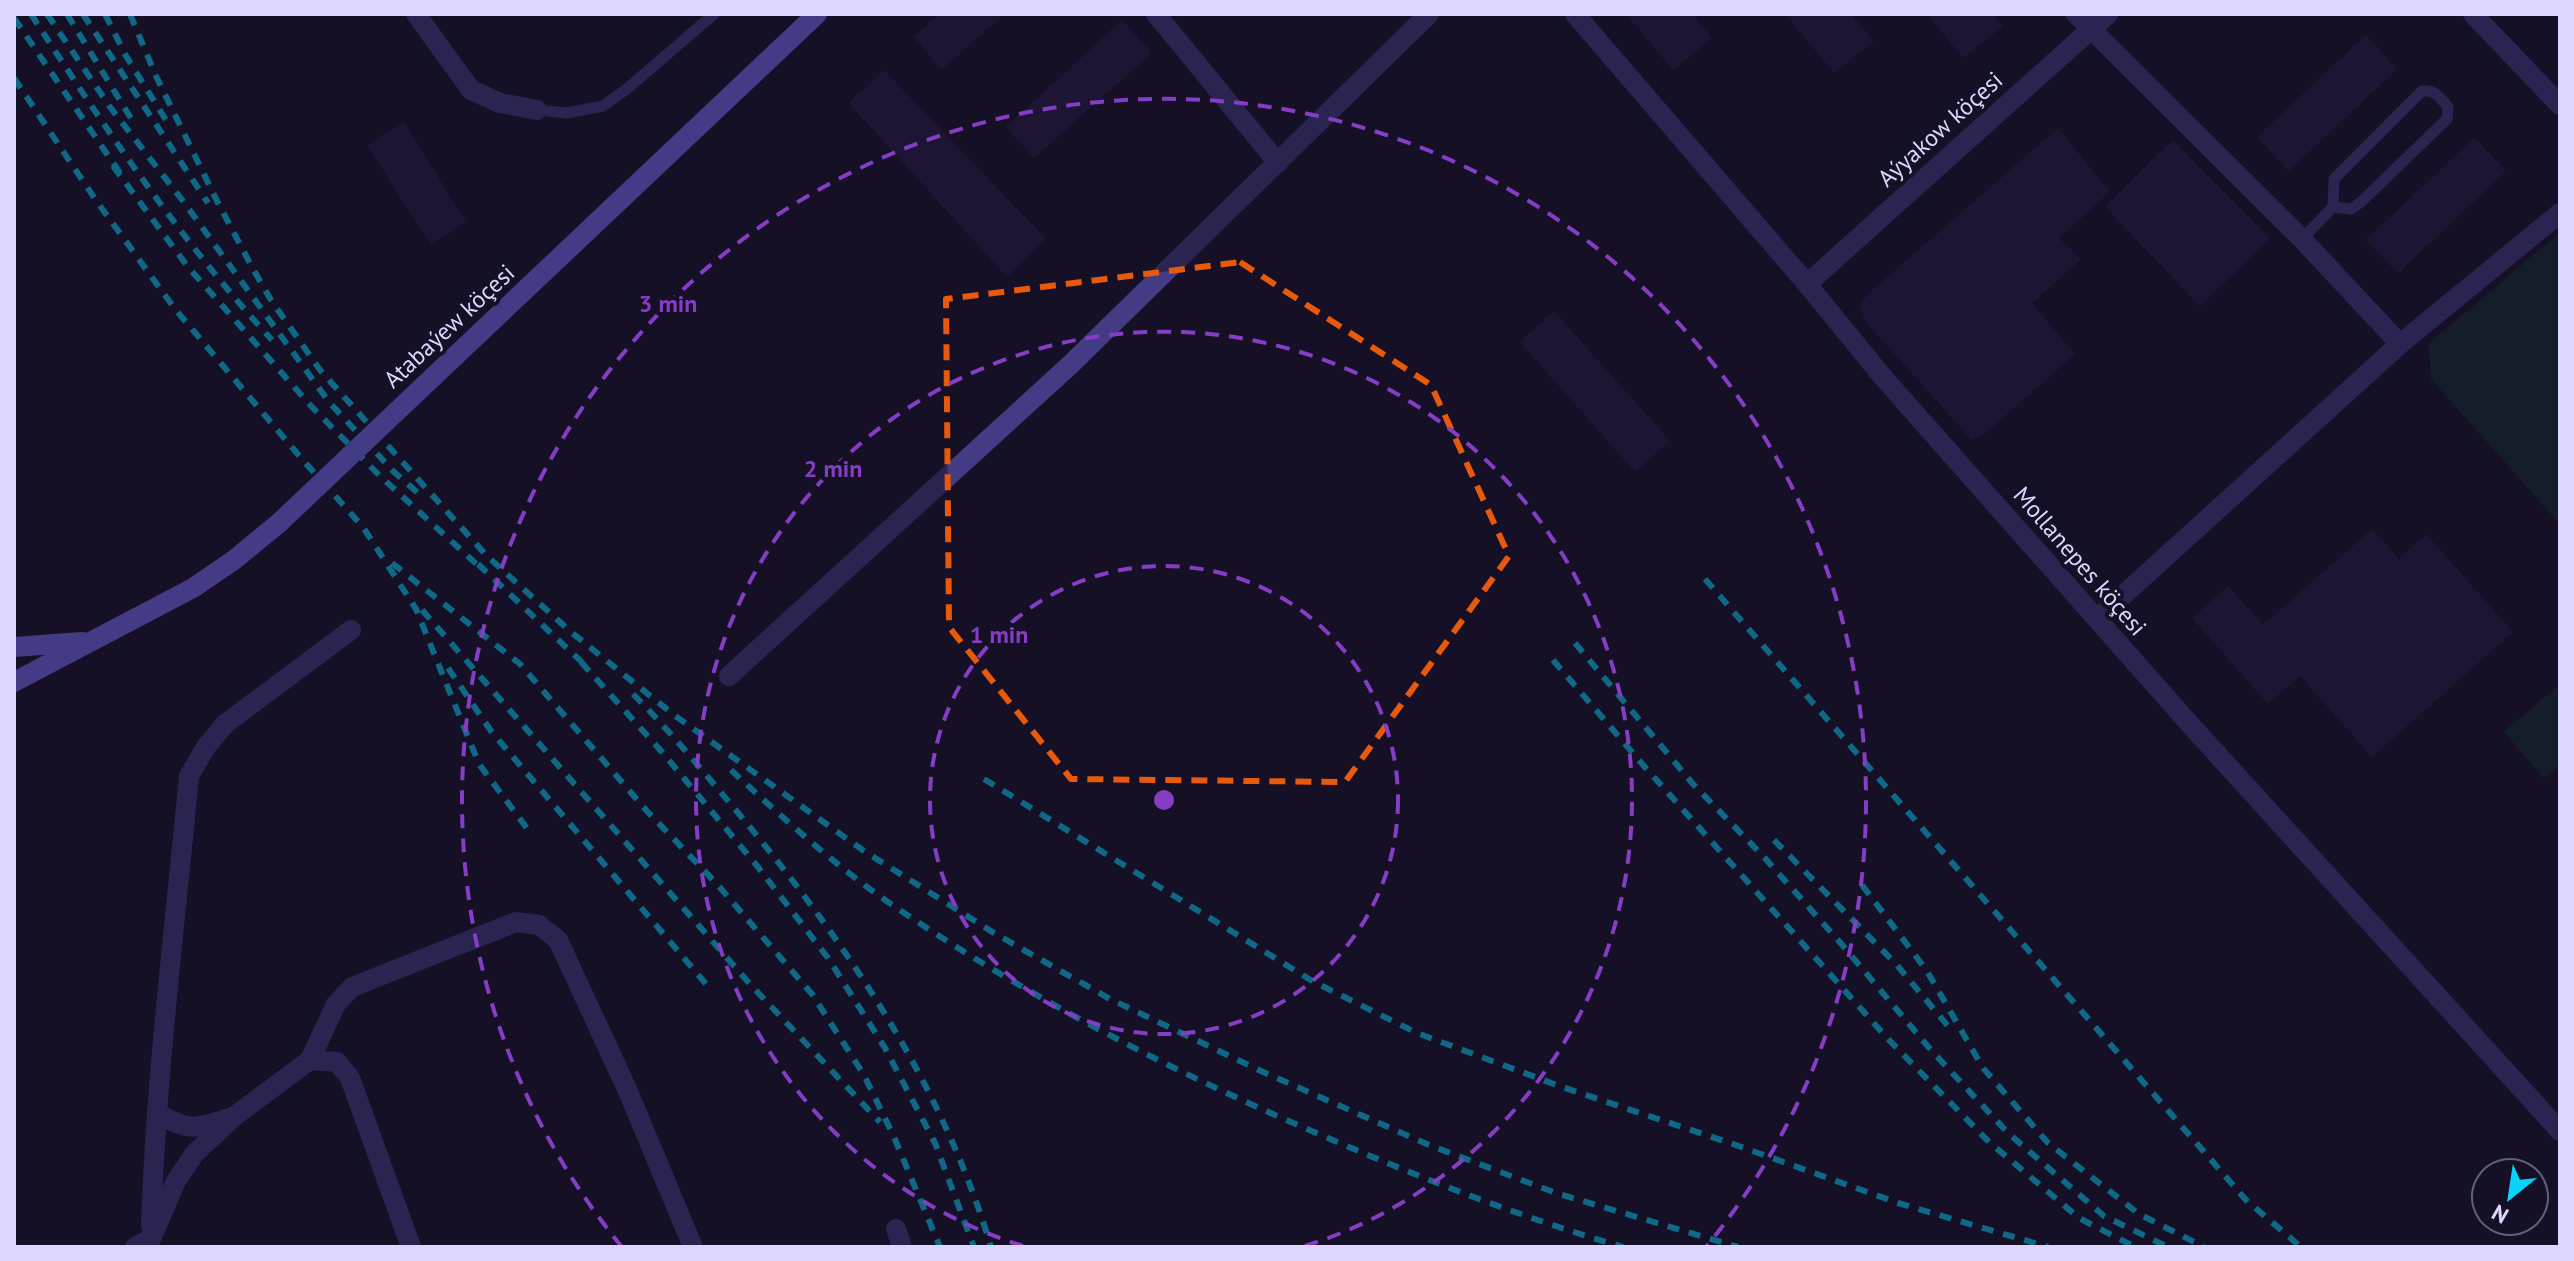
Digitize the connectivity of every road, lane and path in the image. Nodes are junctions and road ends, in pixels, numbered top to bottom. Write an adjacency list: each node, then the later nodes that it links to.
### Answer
1 (416, 14): 11 (street)
2 (714, 14): 11 (lane)
3 (817, 14): 20 (main road, Atabaýew köçesi, bridge)
4 (1156, 14): 12 (street)
5 (1429, 14): 12 (street)
6 (1575, 14): 16 (street, Mollanepes köçesi)
7 (2108, 14): 9 (street, Aýyakow köçesi)
8 (2473, 14): 10 (street)
9 (2084, 22): 15 (street); 16 (street, Aýyakow köçesi)
10 (2560, 105)
11 (537, 110)
12 (1278, 163): 22 (street)
13 (2333, 207): 13 (lane); 15 (lane)
14 (2560, 213): 17 (street)
15 (2302, 239): 17 (street)
16 (1807, 284): 18 (street, Mollanepes köçesi)
17 (2400, 344): 18 (street)
18 (2097, 619): 27 (street, Mollanepes köçesi)
19 (351, 630): 25 (street)
20 (90, 641): 21 (main road, Atabaýew köçesi); 23 (main road, Atabaýew köçesi)
21 (14, 647)
22 (729, 676)
23 (14, 682)
24 (310, 1060): 26 (street); 29 (street); 30 (street)
25 (157, 1113): 26 (street); 28 (street)
26 (236, 1115): 28 (street)
27 (2560, 1131)
28 (146, 1244)
29 (411, 1247)
30 (693, 1247)

